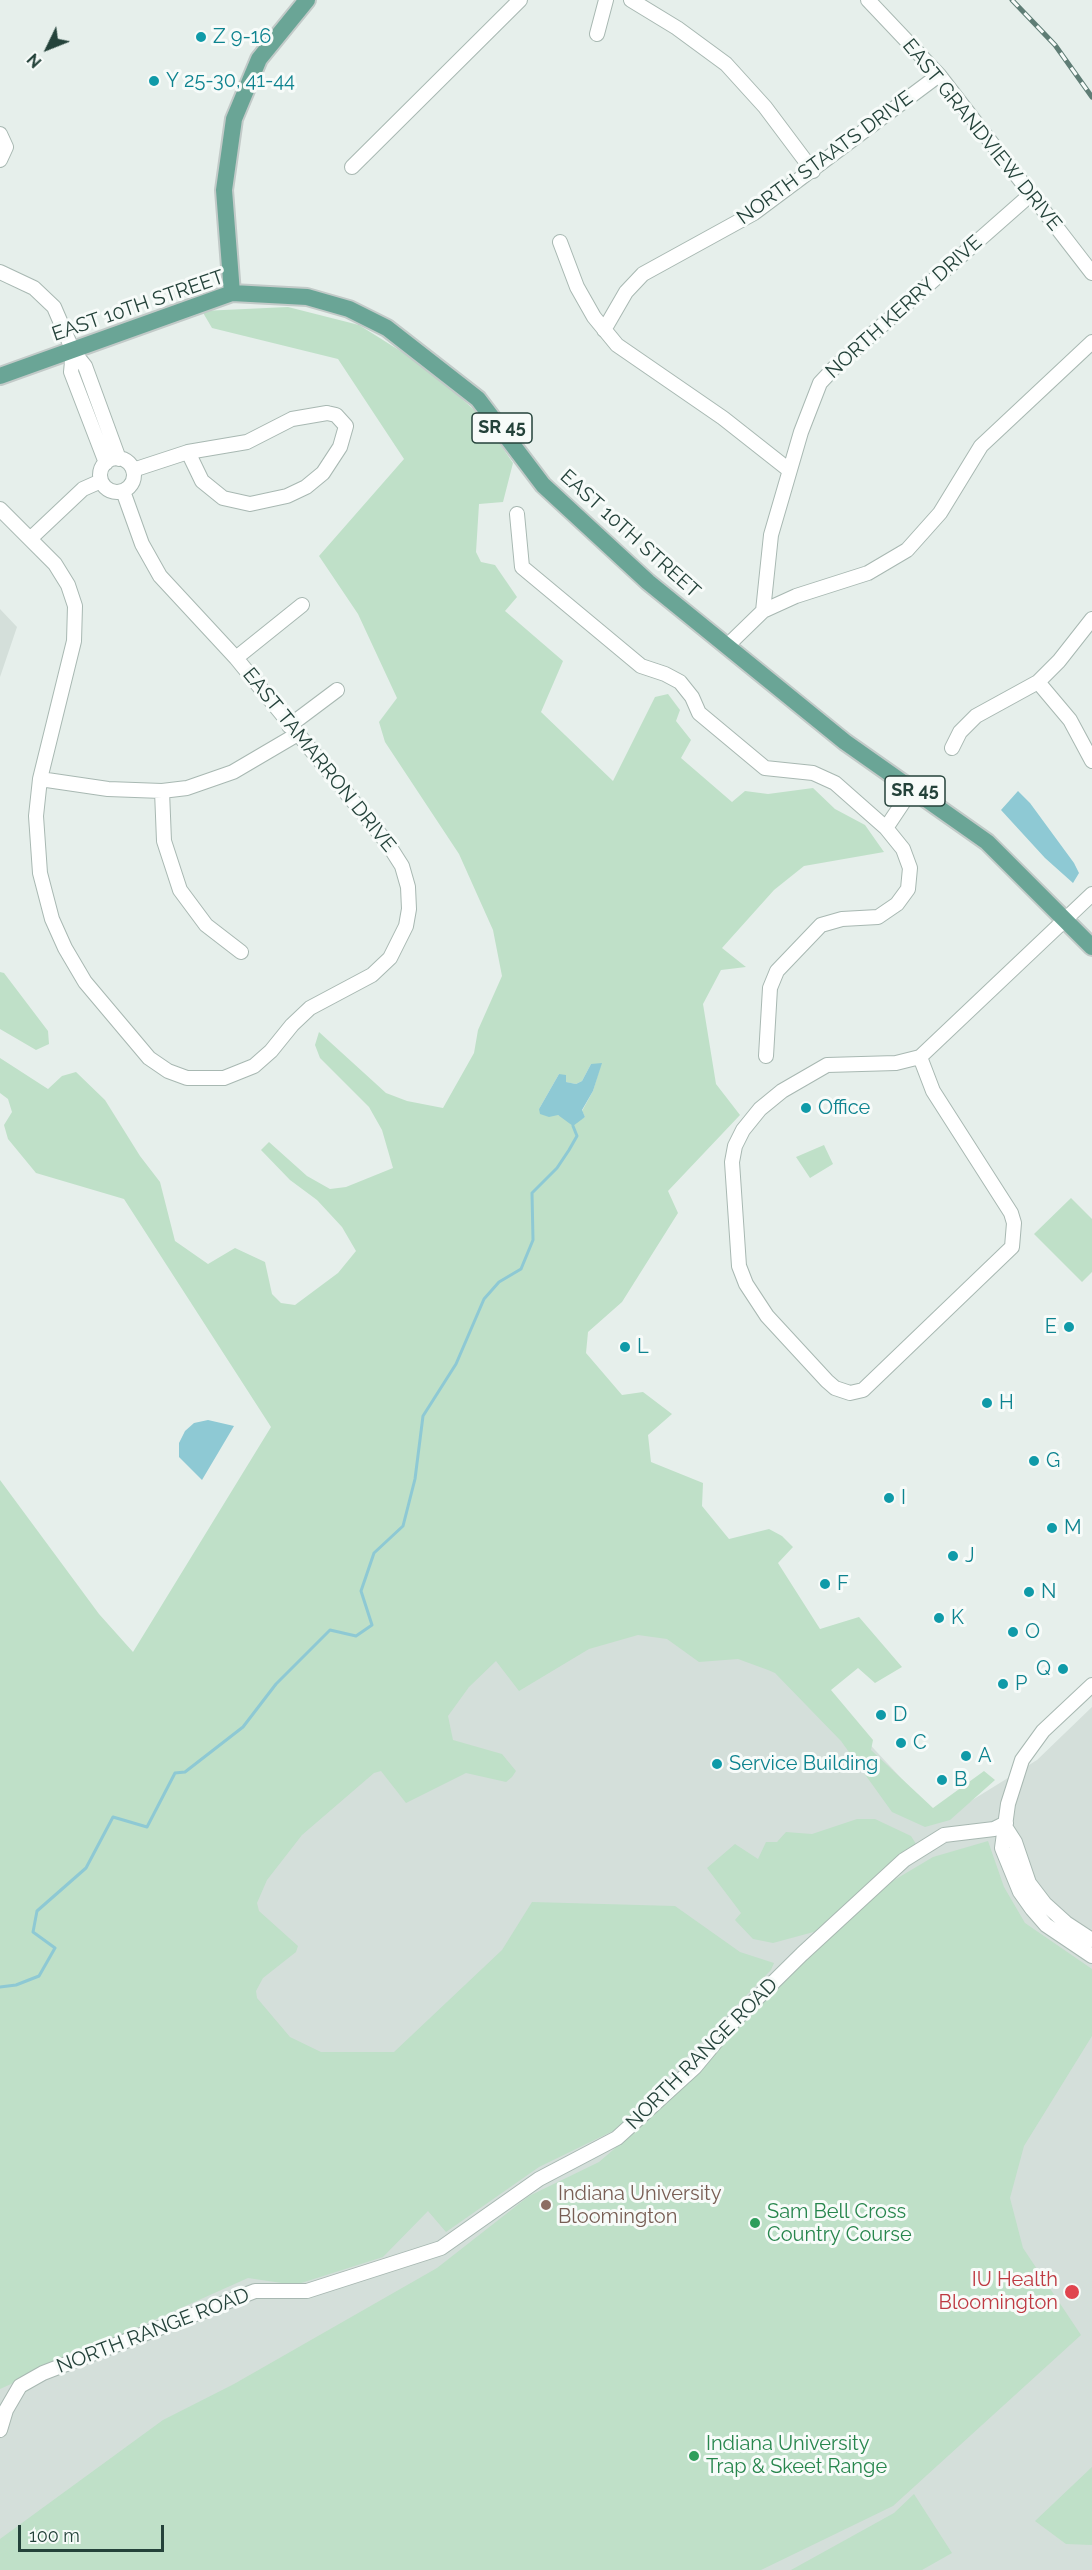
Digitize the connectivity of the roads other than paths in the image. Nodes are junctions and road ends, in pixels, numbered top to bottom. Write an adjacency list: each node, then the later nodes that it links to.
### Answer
1 (308, 0): 16 (main road)
2 (520, 0): 10 (street)
3 (606, 0): 6 (street)
4 (631, 0): 11 (street)
5 (868, 0): 7 (street, EAST GRANDVIEW DRIVE)
6 (597, 34)
7 (939, 75): 11 (street, NORTH STAATS DRIVE); 12 (street, EAST GRANDVIEW DRIVE)
8 (0, 134): 9 (street)
9 (0, 160)
10 (352, 167)
11 (813, 171): 17 (street, NORTH STAATS DRIVE)
12 (1030, 195): 15 (street, EAST GRANDVIEW DRIVE); 24 (street, NORTH KERRY DRIVE)
13 (561, 242): 17 (street)
14 (0, 272): 19 (street)
15 (1092, 273)
16 (232, 293): 19 (main road, EAST 10TH STREET / SR 45); 33 (main road, EAST 10TH STREET / SR 45)
17 (604, 330): 24 (street)
18 (1092, 342): 31 (street)
19 (73, 351): 20 (main road, EAST 10TH STREET / SR 45); 22 (street)
20 (0, 376)
21 (188, 452): 21 (street); 23 (street)
22 (112, 461): 23 (street); 25 (street)
23 (133, 470): 26 (street)
24 (789, 470): 31 (street, NORTH KERRY DRIVE)
25 (101, 481): 26 (street); 29 (street)
26 (123, 491): 34 (street, EAST TAMARRON DRIVE)
27 (0, 509): 29 (street, EAST TAMARRON DRIVE)
28 (517, 514): 43 (street)
29 (30, 539): 40 (street, EAST TAMARRON DRIVE)
30 (302, 605): 34 (street)
31 (763, 611): 33 (street)
32 (1092, 619): 35 (street)
33 (727, 646): 41 (main road, EAST 10TH STREET / SR 45)
34 (237, 658): 37 (street, EAST TAMARRON DRIVE)
35 (1038, 682): 38 (street); 39 (street)
36 (337, 690): 37 (street)
37 (293, 730): 40 (street, EAST TAMARRON DRIVE); 42 (street)
38 (952, 748)
39 (1092, 761)
40 (40, 779): 42 (street)
41 (912, 789): 43 (street); 45 (main road, EAST 10TH STREET / SR 45)
42 (162, 791): 47 (street)
43 (886, 828): 48 (street)
44 (1092, 894): 45 (street)
45 (1066, 920): 46 (main road, EAST 10TH STREET / SR 45); 49 (street)
46 (1092, 947)
47 (241, 952)
48 (766, 1056)
49 (920, 1057): 49 (street)
50 (1092, 1684): 51 (street)
51 (1006, 1826): 52 (street); 53 (street); 54 (street, NORTH RANGE ROAD)
52 (1092, 1940)
53 (1092, 1956)
54 (0, 2430)

